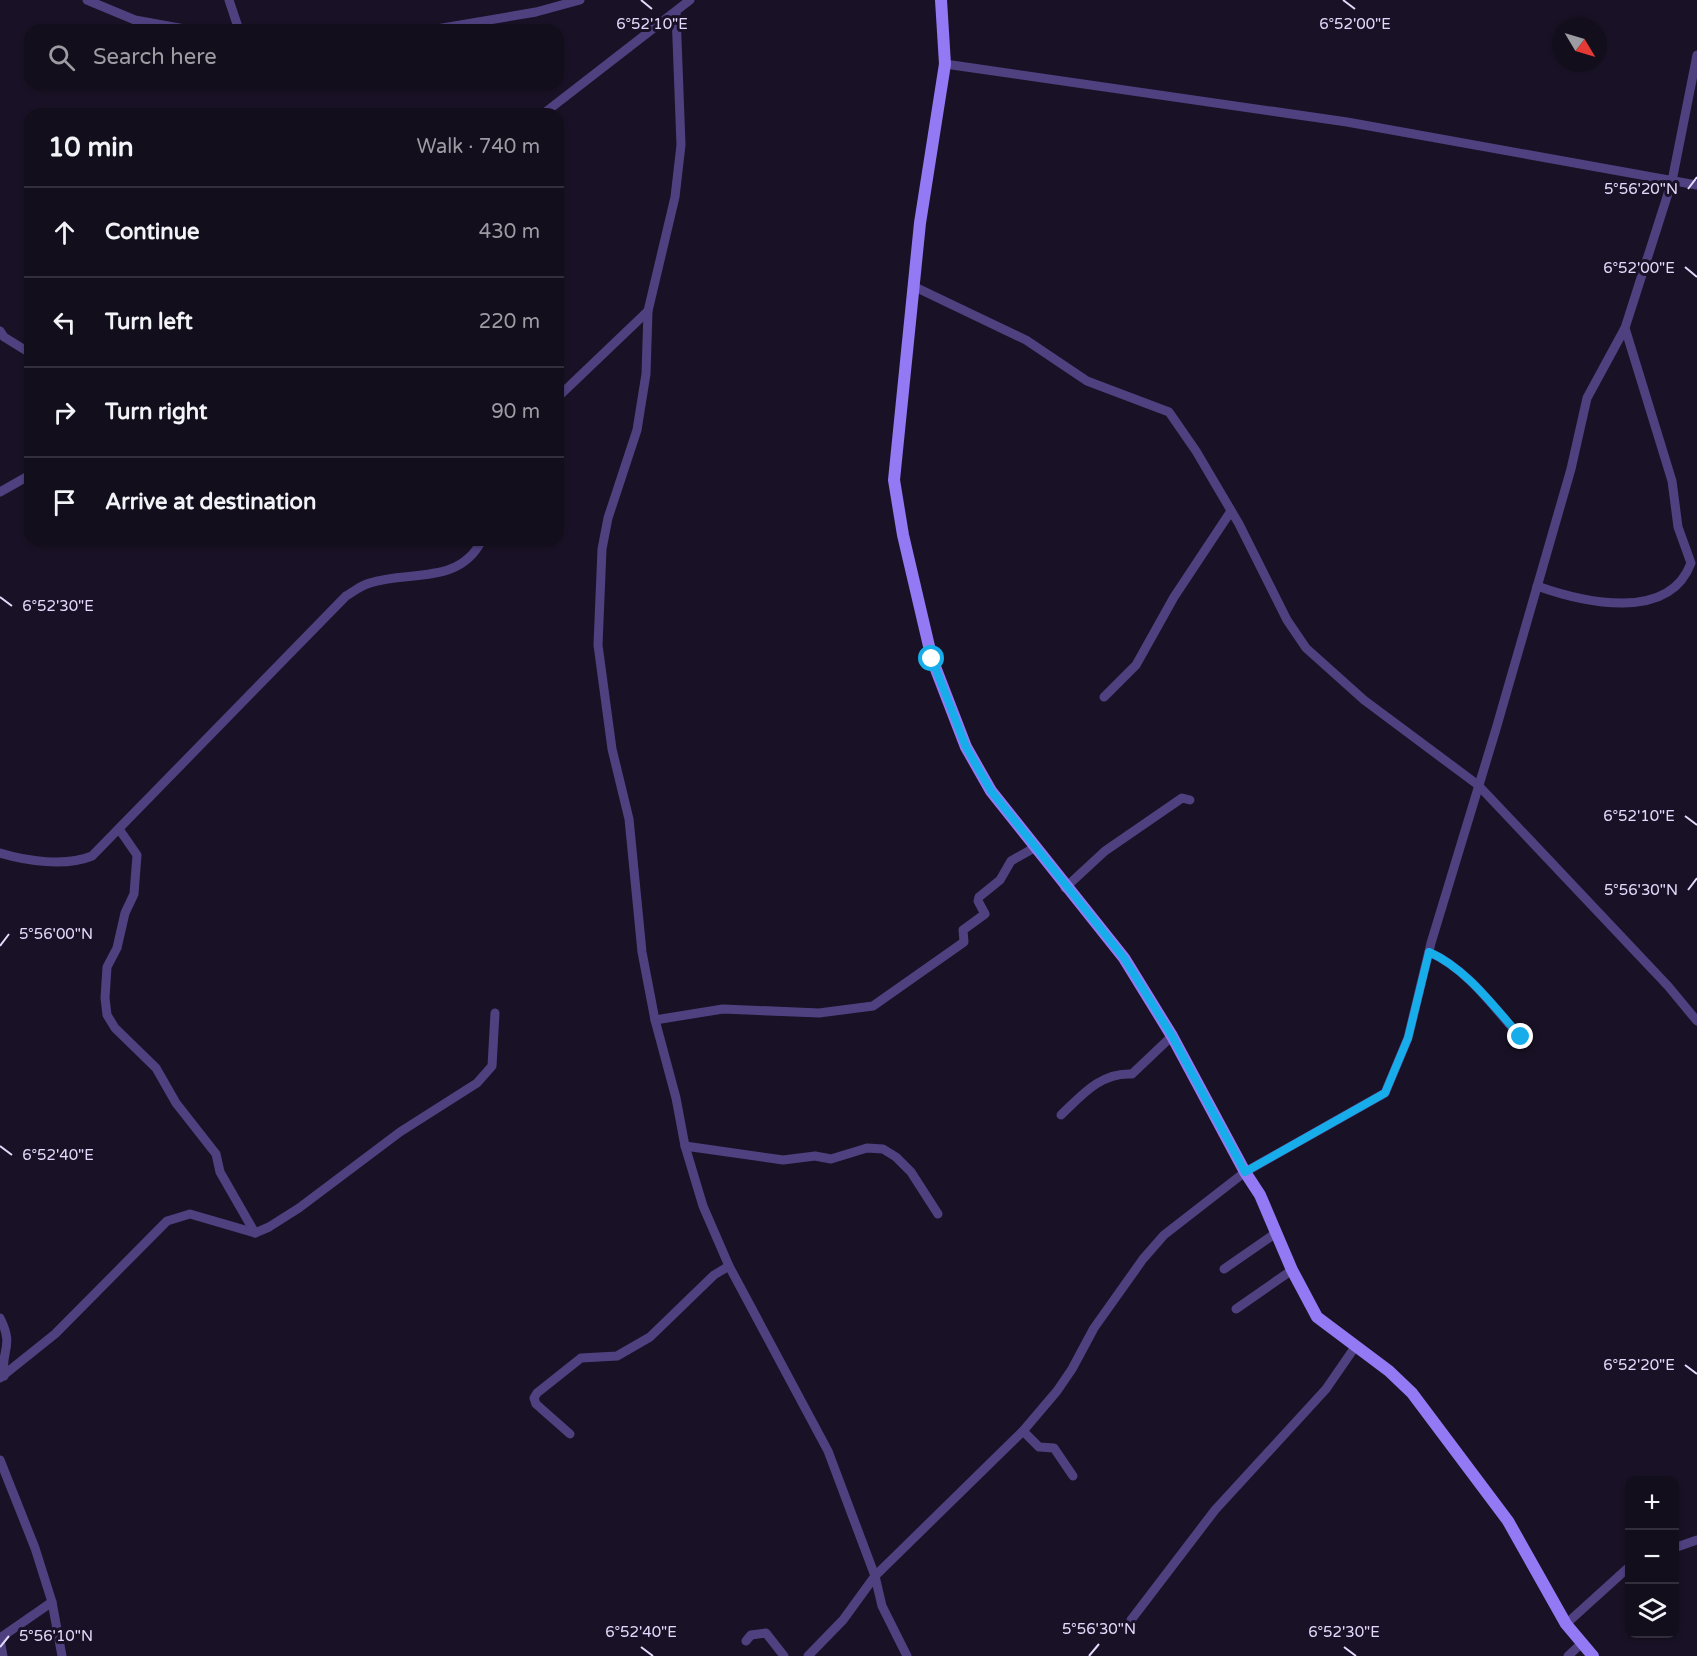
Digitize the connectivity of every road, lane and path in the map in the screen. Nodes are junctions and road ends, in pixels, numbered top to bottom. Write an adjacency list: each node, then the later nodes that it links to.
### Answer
1 (87, 0): 6 (street)
2 (229, 0): 9 (street)
3 (580, 0): 10 (street)
4 (690, 0): 7 (street)
5 (940, 0): 12 (street)
6 (109, 4): 8 (street)
7 (676, 13): 13 (street); 17 (street)
8 (157, 24)
9 (237, 24)
10 (467, 24)
11 (1697, 55): 14 (street)
12 (945, 64): 14 (street); 16 (street)
13 (551, 108)
14 (1672, 181): 15 (street); 18 (street)
15 (1697, 185)
16 (915, 286): 24 (street); 31 (street)
17 (648, 311): 21 (street); 36 (street)
18 (1625, 328): 26 (street); 26 (street)
19 (0, 331): 20 (street)
20 (24, 349)
21 (564, 391)
22 (24, 478): 23 (street)
23 (0, 492)
24 (1231, 511): 27 (street); 28 (street)
25 (479, 546): 30 (street)
26 (1537, 586): 28 (street)
27 (1104, 697)
28 (1478, 785): 34 (street); 37 (street)
29 (1190, 800): 33 (street)
30 (119, 829): 32 (street); 44 (street)
31 (1034, 848): 33 (street); 36 (street)
32 (0, 853)
33 (1065, 888): 38 (street)
34 (1429, 952): 39 (street); 42 (street)
35 (495, 1013): 44 (street)
36 (655, 1020): 41 (street)
37 (1697, 1021)
38 (1172, 1036): 40 (street); 42 (street)
39 (1521, 1037)
40 (1061, 1115)
41 (685, 1146): 43 (street); 46 (street)
42 (1245, 1172): 45 (street); 53 (street)
43 (939, 1214)
44 (255, 1233): 52 (street)
45 (1276, 1233): 47 (street); 48 (street)
46 (729, 1266): 54 (street); 60 (street)
47 (1224, 1269)
48 (1292, 1270): 49 (street); 51 (street)
49 (1236, 1309)
50 (0, 1318): 52 (street)
51 (1355, 1347): 62 (street); 63 (street)
52 (2, 1377)
53 (1023, 1431): 56 (street); 60 (street)
54 (570, 1434)
55 (0, 1460): 61 (street)
56 (1073, 1476)
57 (1697, 1539): 58 (street)
58 (1679, 1546)
59 (1625, 1570): 63 (street)
60 (875, 1576): 70 (street); 71 (street)
61 (52, 1602): 64 (street); 68 (street)
62 (1131, 1620)
63 (1566, 1624): 66 (street)
64 (0, 1639): 67 (street)
65 (746, 1641): 69 (street)
66 (1582, 1643): 72 (street); 73 (street)
67 (3, 1656)
68 (62, 1656)
69 (784, 1656)
70 (808, 1656)
71 (907, 1656)
72 (1568, 1656)
73 (1593, 1656)

